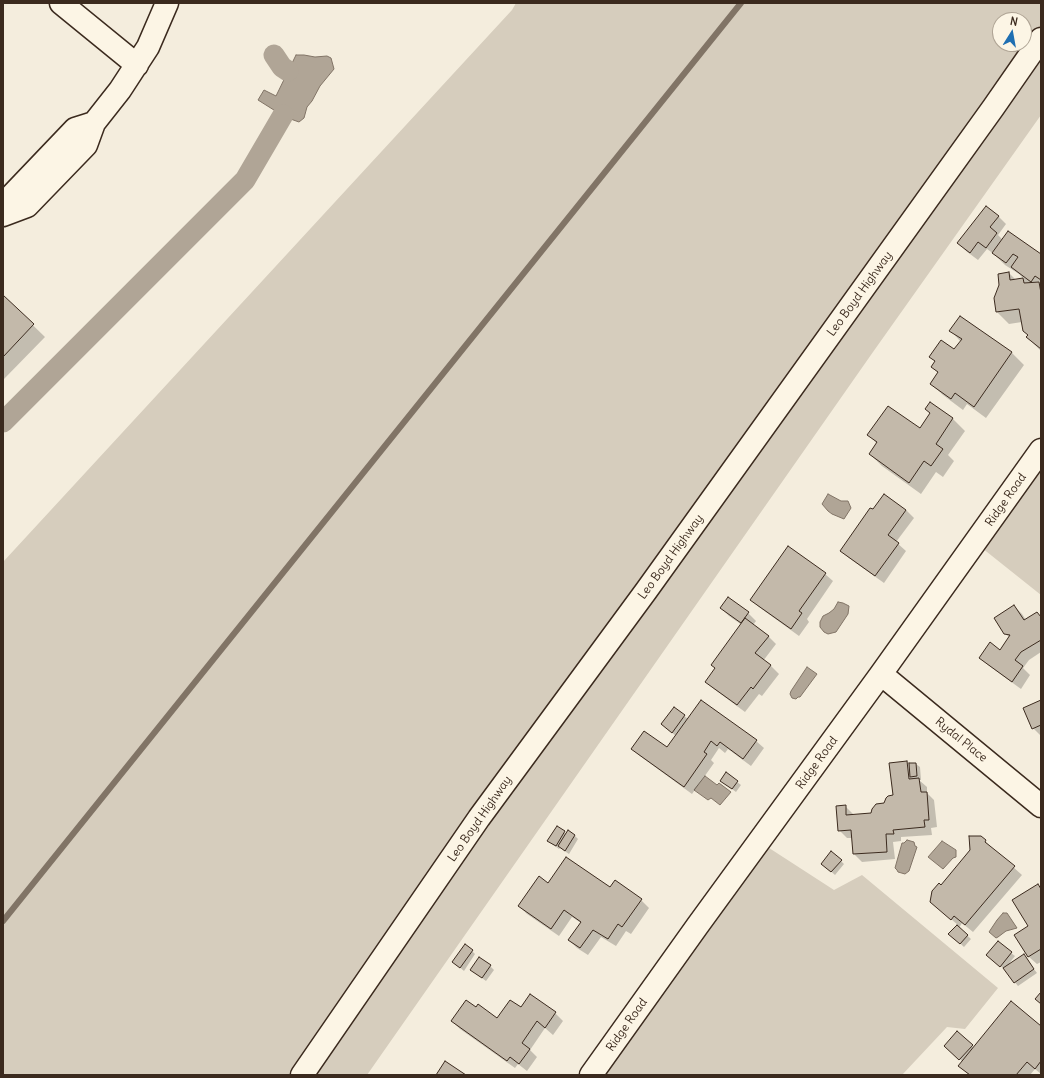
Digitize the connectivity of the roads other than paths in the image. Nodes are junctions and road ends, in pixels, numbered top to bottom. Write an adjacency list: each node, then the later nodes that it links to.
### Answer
1 (61, 3): 4 (main road)
2 (167, 3): 4 (main road)
3 (1041, 39): 9 (main road, Leo Boyd Highway)
4 (137, 65): 5 (main road)
5 (94, 123)
6 (1041, 450): 7 (main road, Ridge Road)
7 (881, 674): 8 (main road, Rydal Place); 10 (main road, Ridge Road)
8 (1041, 806)
9 (302, 1075)
10 (591, 1075)

